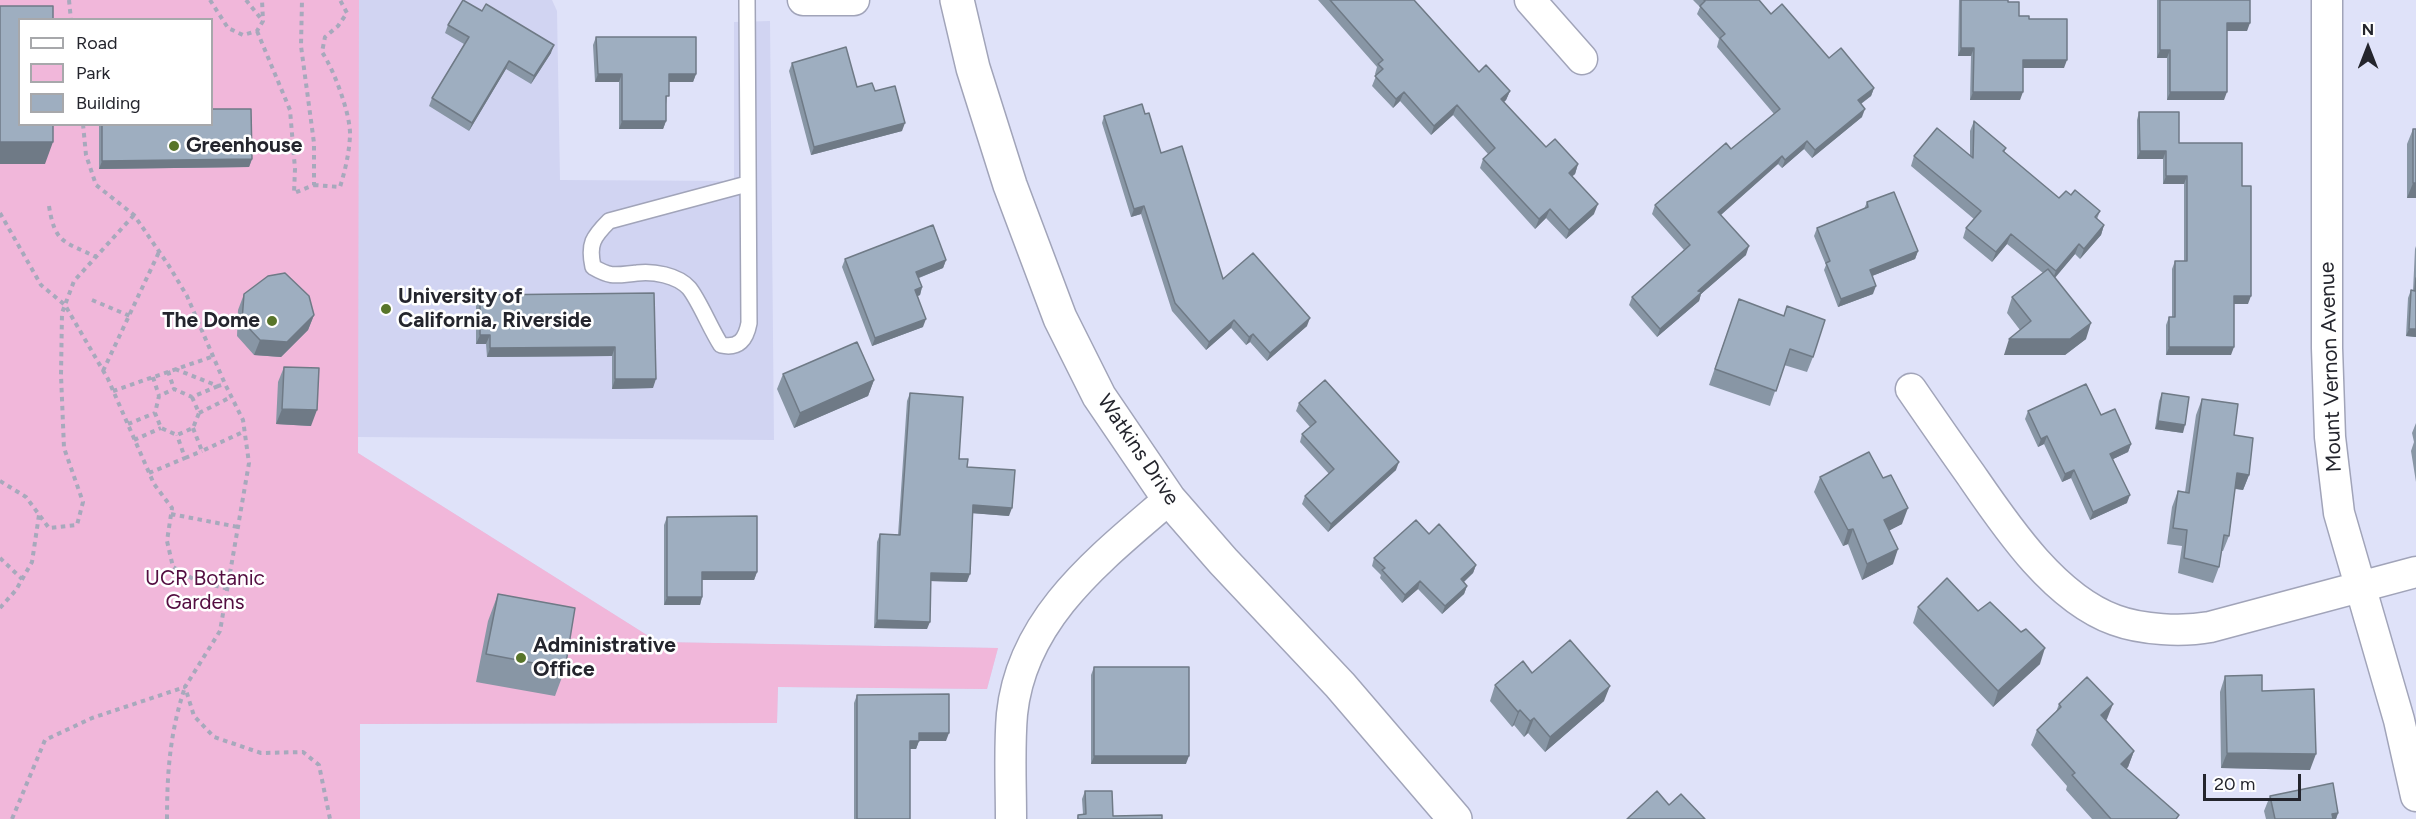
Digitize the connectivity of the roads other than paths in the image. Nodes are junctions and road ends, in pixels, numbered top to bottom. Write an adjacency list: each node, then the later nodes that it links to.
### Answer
1 (747, 0): 8 (lane)
2 (802, 0): 3 (street)
3 (854, 0)
4 (957, 0): 10 (main road, Watkins Drive)
5 (1530, 0): 7 (street)
6 (2327, 0): 12 (street, Mount Vernon Avenue)
7 (1582, 58)
8 (747, 184): 8 (lane)
9 (1911, 388): 12 (street)
10 (1168, 499): 14 (street); 15 (main road, Watkins Drive)
11 (2416, 572): 12 (street)
12 (2361, 588): 13 (street, Mount Vernon Avenue)
13 (2416, 796)
14 (1011, 819)
15 (1455, 819)

